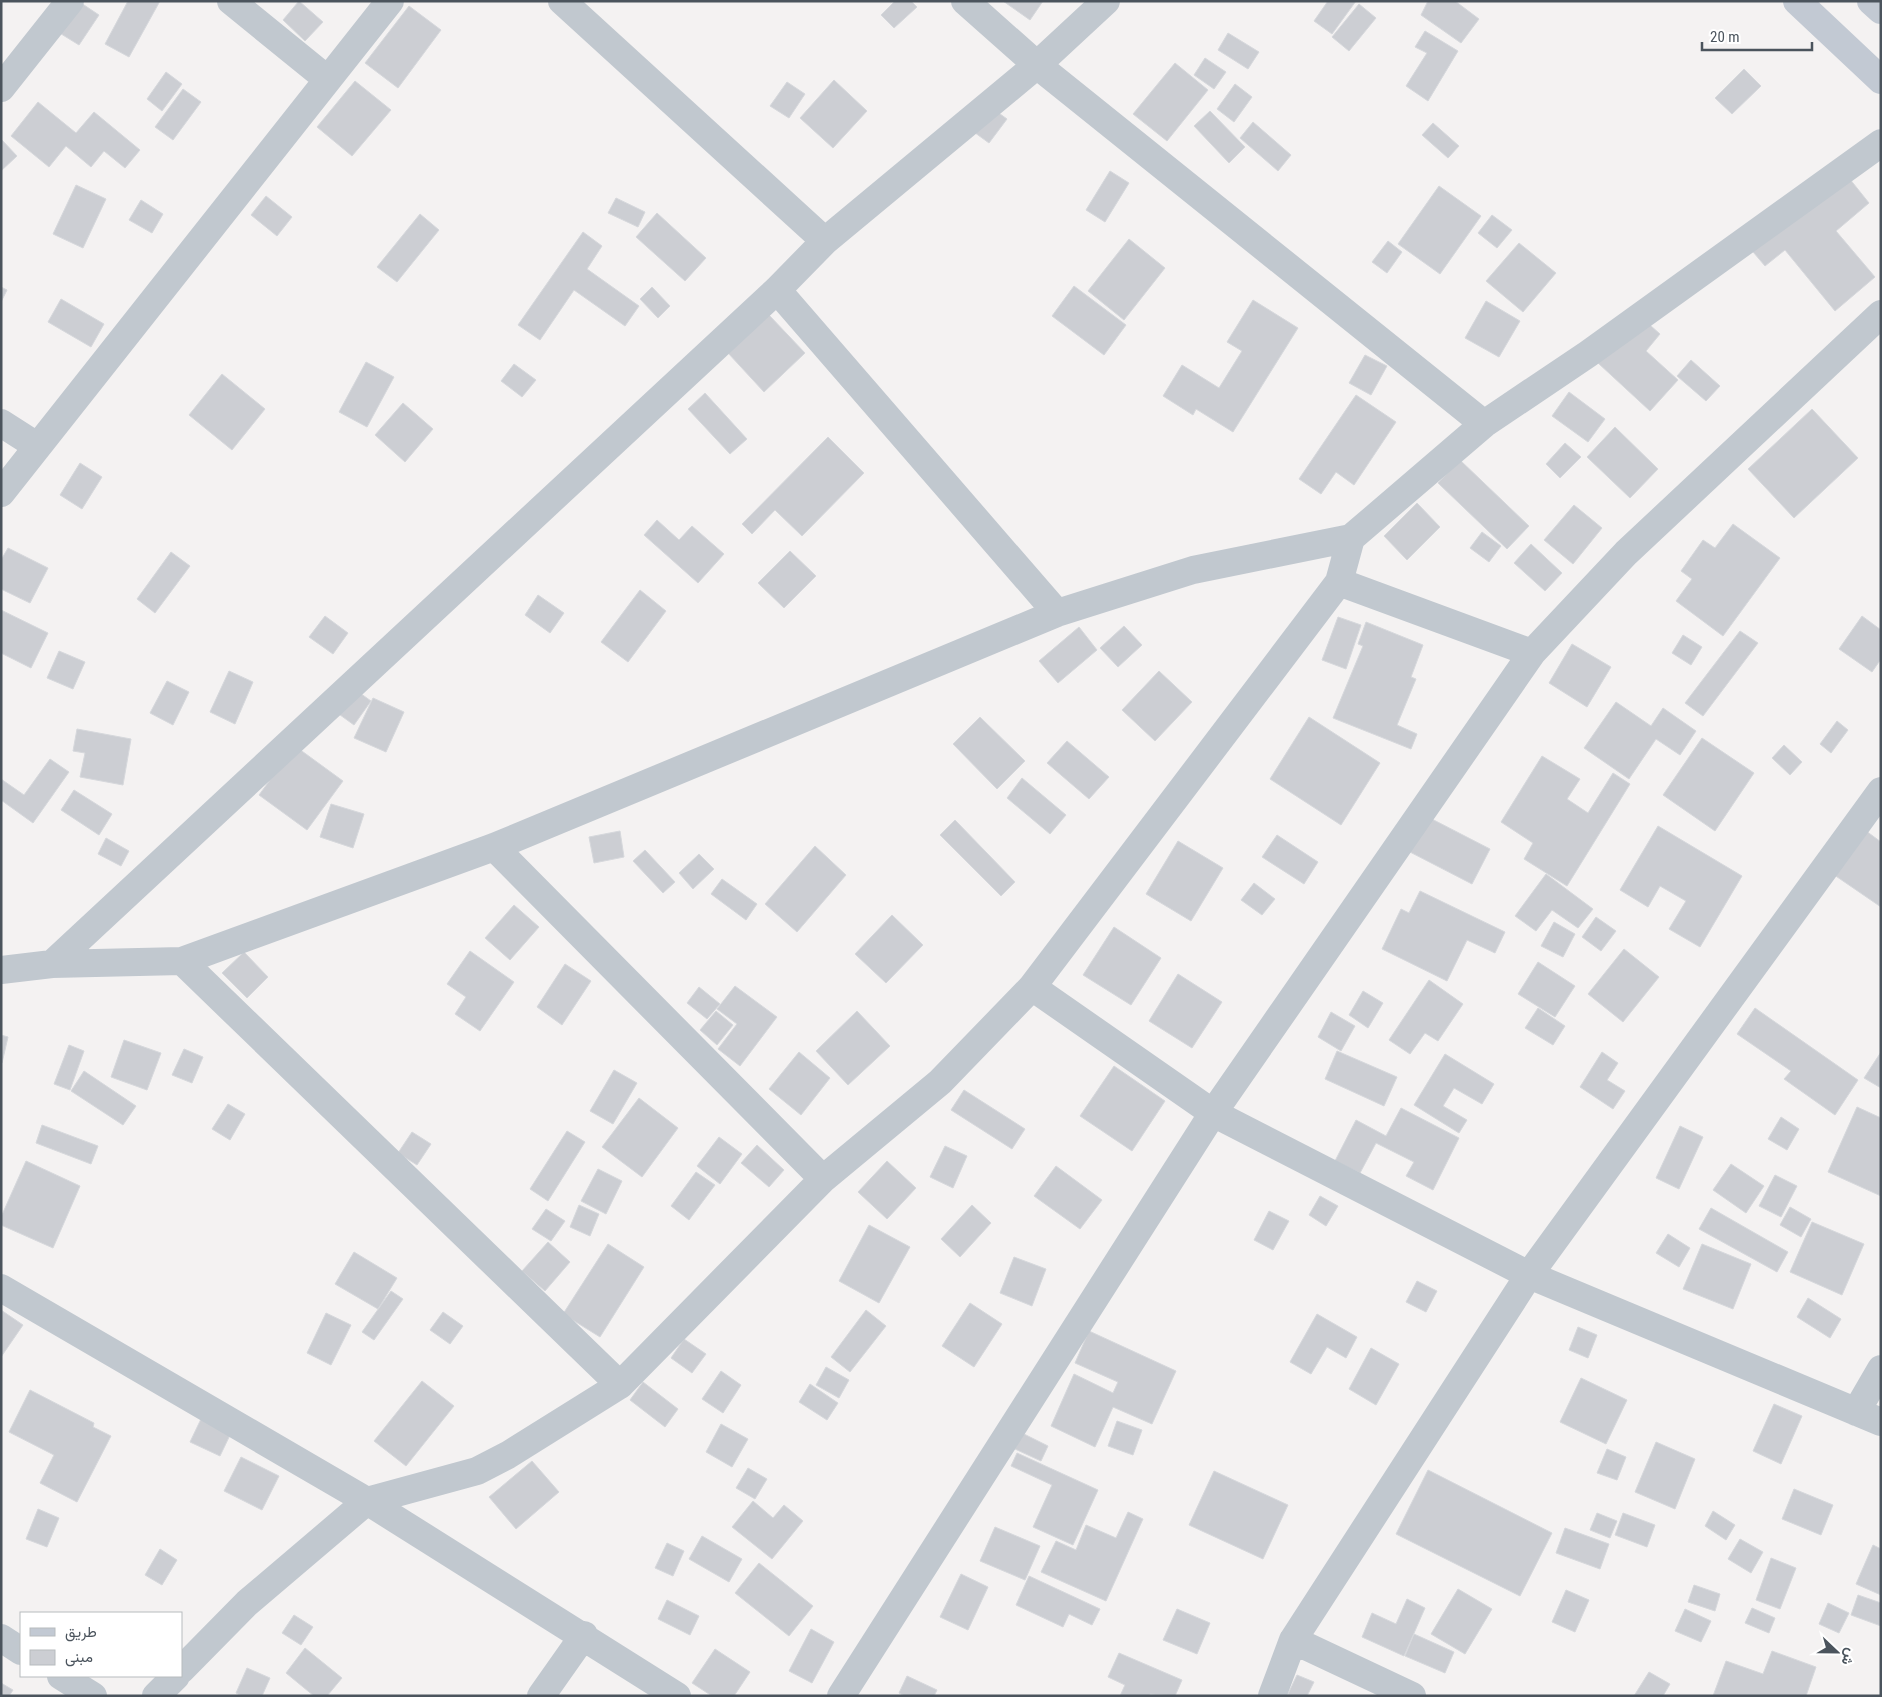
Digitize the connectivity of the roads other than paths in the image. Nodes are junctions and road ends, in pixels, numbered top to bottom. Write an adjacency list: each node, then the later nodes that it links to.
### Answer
1 (70, 1): 13 (street)
2 (231, 1): 11 (street)
3 (390, 1): 11 (street)
4 (562, 1): 15 (street)
5 (965, 1): 10 (street)
6 (1106, 1): 10 (street)
7 (1797, 1): 12 (main road)
8 (1871, 1): 9 (main road)
9 (1881, 10)
10 (1036, 65): 15 (street); 19 (street)
11 (326, 79): 20 (street)
12 (1881, 80)
13 (1, 88)
14 (1881, 143): 19 (street)
15 (825, 241): 16 (street)
16 (777, 290): 24 (street); 29 (street)
17 (1881, 314): 25 (street)
18 (1, 423): 20 (street)
19 (1484, 424): 22 (street)
20 (37, 446): 21 (street)
21 (1, 493)
22 (1351, 538): 23 (street); 24 (street)
23 (1339, 582): 25 (street); 31 (street)
24 (1057, 613): 27 (street)
25 (1532, 653): 32 (street)
26 (1881, 791): 34 (street)
27 (494, 847): 28 (street); 33 (street)
28 (182, 961): 29 (street); 37 (street)
29 (52, 964): 30 (street)
30 (1, 970)
31 (1032, 988): 32 (street); 33 (street)
32 (1213, 1113): 34 (street); 52 (street)
33 (823, 1179): 37 (street)
34 (1529, 1275): 38 (street); 43 (street)
35 (1, 1288): 40 (street)
36 (1881, 1369): 38 (street)
37 (620, 1385): 40 (street)
38 (1856, 1412): 39 (street)
39 (1881, 1422)
40 (368, 1501): 41 (street); 45 (street)
41 (584, 1635): 50 (street); 51 (street)
42 (1, 1638): 44 (street)
43 (1293, 1640): 53 (street); 54 (street)
44 (20, 1650)
45 (182, 1669)
46 (63, 1677): 48 (street)
47 (175, 1677): 49 (street)
48 (93, 1696)
49 (156, 1696)
50 (541, 1696)
51 (677, 1696)
52 (841, 1696)
53 (1272, 1696)
54 (1412, 1696)

